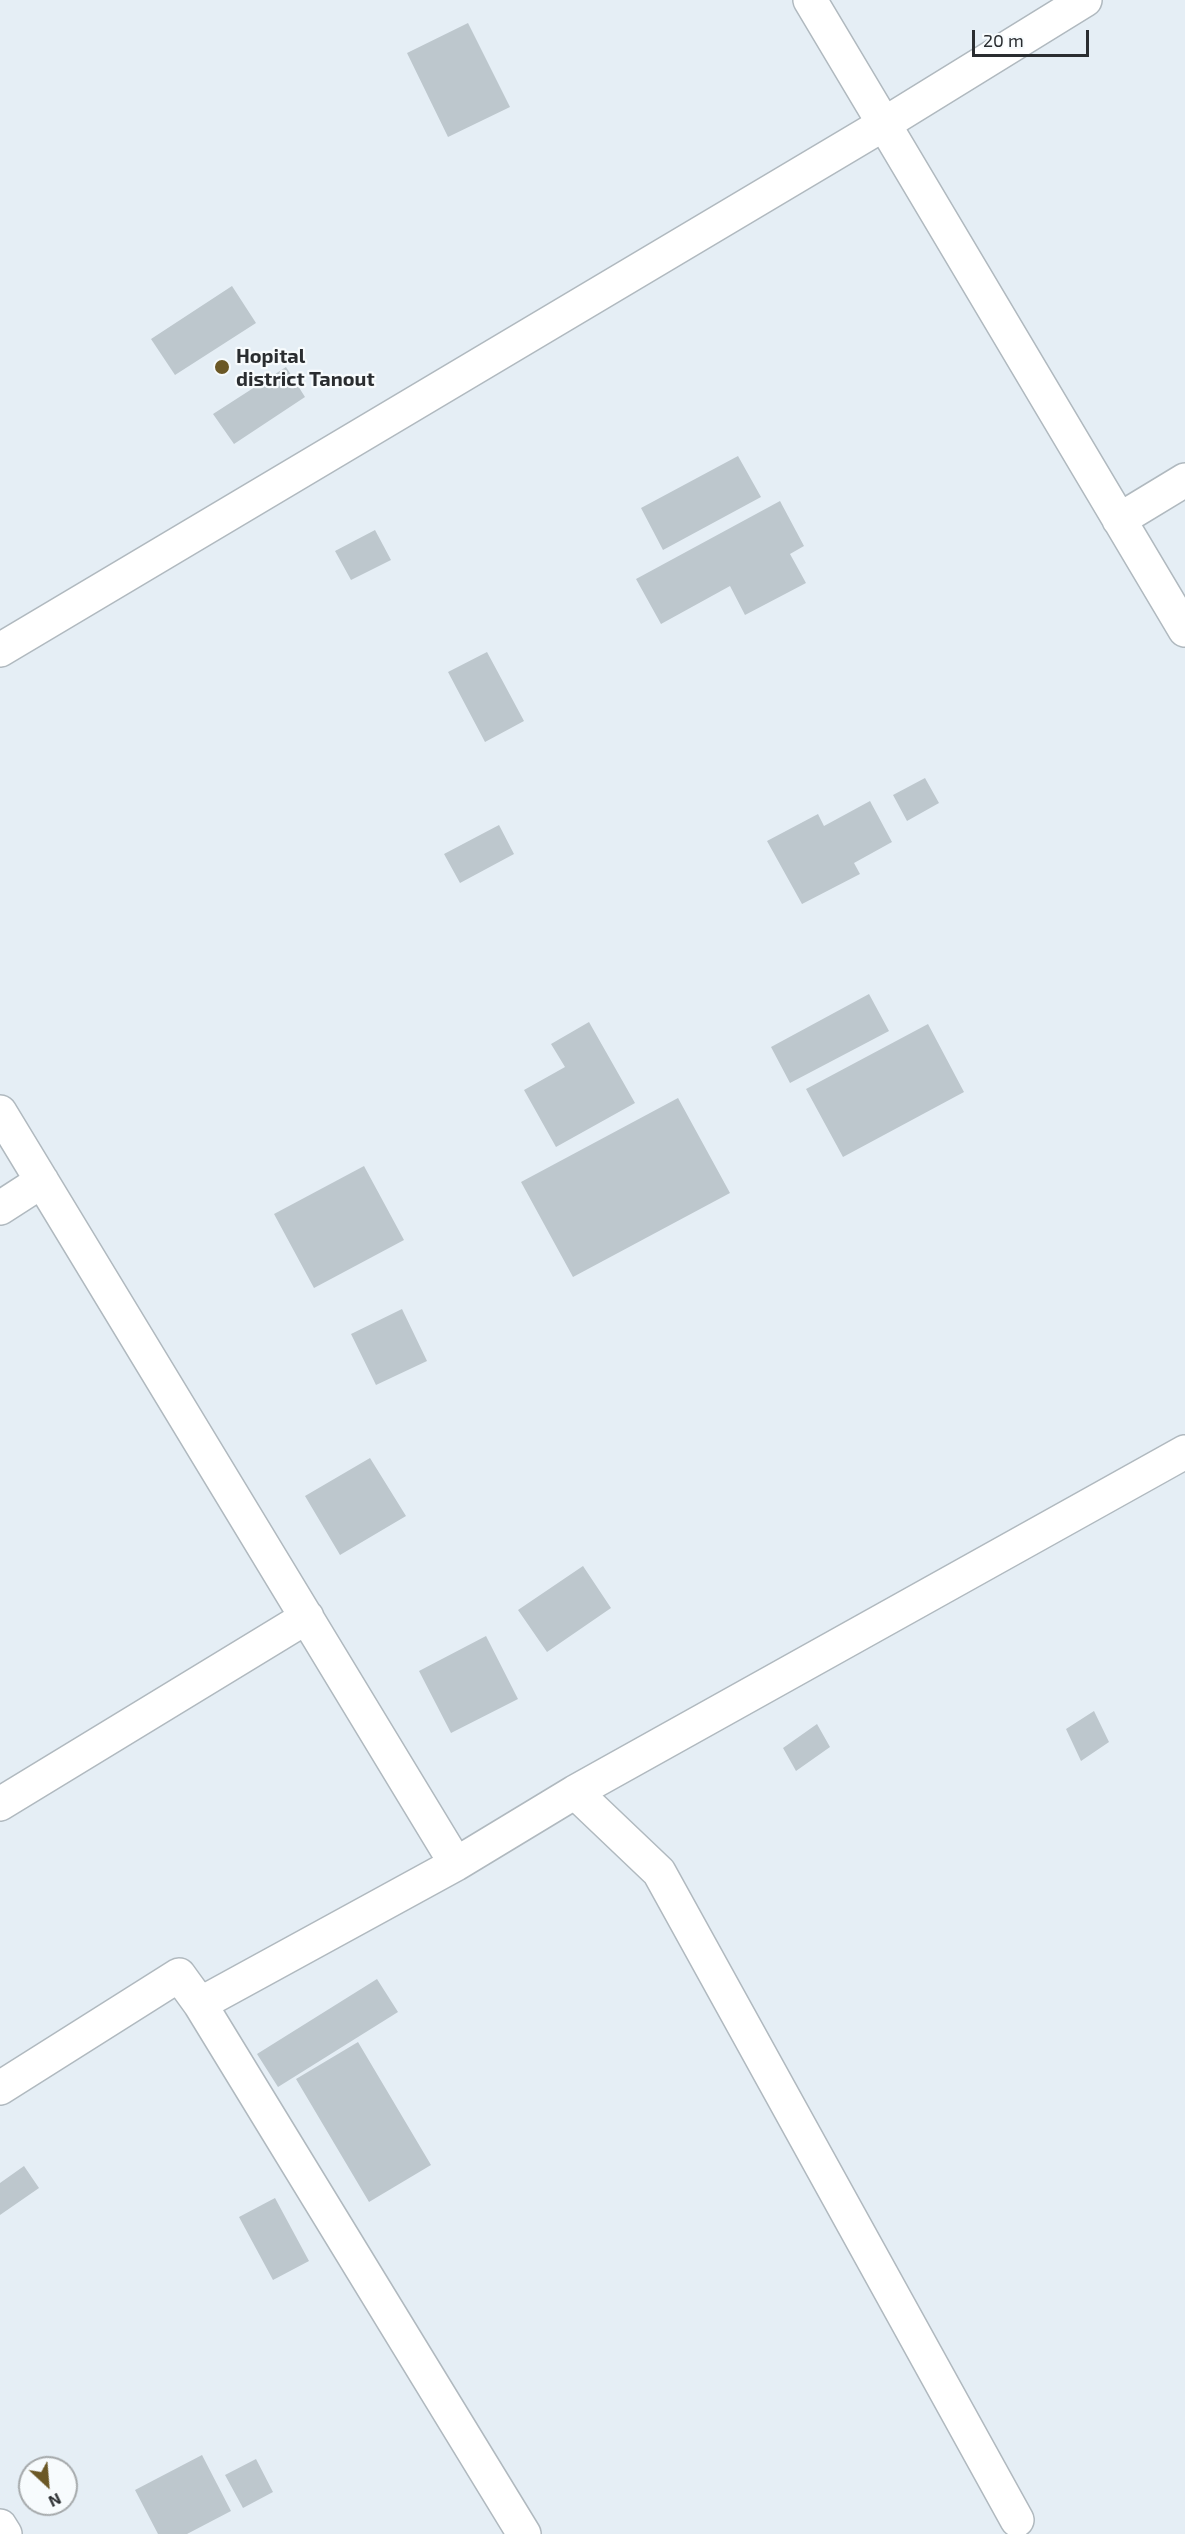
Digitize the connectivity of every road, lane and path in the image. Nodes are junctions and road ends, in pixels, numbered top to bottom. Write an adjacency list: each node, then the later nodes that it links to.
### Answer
1 (810, 0): 3 (street)
2 (1085, 0): 3 (street)
3 (884, 124): 5 (street); 7 (street)
4 (1185, 480): 5 (street)
5 (1119, 520): 6 (street)
6 (1185, 630)
7 (0, 650)
8 (0, 1112): 9 (street)
9 (42, 1181): 10 (street); 12 (street)
10 (0, 1208)
11 (1185, 1452): 13 (street)
12 (307, 1617): 14 (street); 15 (street)
13 (575, 1792): 15 (street); 18 (street)
14 (0, 1804)
15 (456, 1864): 16 (street)
16 (200, 2004): 17 (street); 21 (street)
17 (0, 2088)
18 (1017, 2520)
19 (0, 2526): 20 (street)
20 (5, 2534)
21 (524, 2534)

